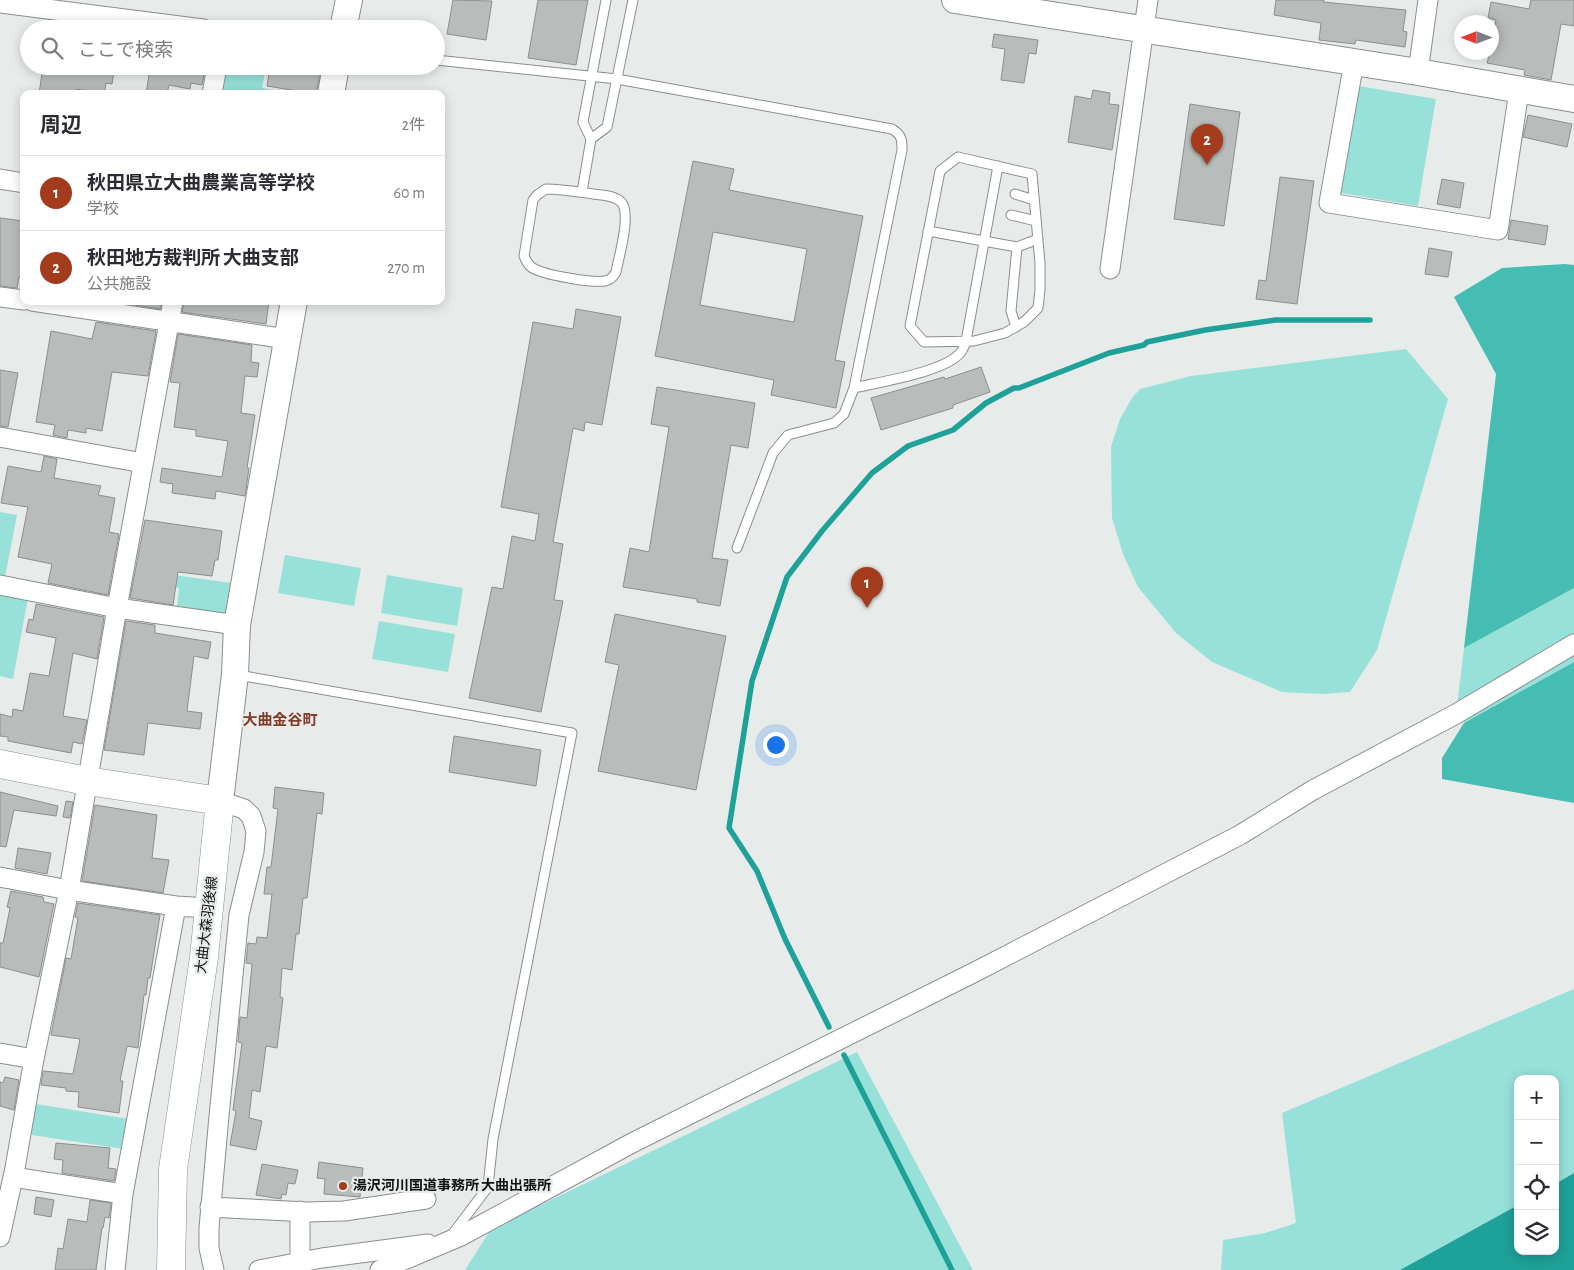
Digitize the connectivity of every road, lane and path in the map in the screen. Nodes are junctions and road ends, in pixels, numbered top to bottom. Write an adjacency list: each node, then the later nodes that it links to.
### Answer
1 (349, 0): 11 (street)
2 (606, 0): 18 (lane)
3 (633, 0): 19 (lane)
4 (955, 0): 9 (street)
5 (1148, 0): 12 (street)
6 (1428, 0): 15 (street)
7 (0, 2): 8 (street)
8 (28, 3): 10 (street)
9 (1041, 7): 12 (street)
10 (142, 20)
11 (345, 20)
12 (1143, 29): 14 (street); 37 (street)
13 (445, 61): 18 (lane)
14 (1354, 62): 15 (street); 22 (street)
15 (1418, 72): 22 (street)
16 (215, 75): 20 (street)
17 (334, 75): 21 (street)
18 (592, 76): 19 (lane); 24 (lane)
19 (617, 79): 24 (lane); 47 (lane)
20 (213, 90)
21 (332, 90)
22 (1519, 91): 23 (street)
23 (1574, 99)
24 (591, 139): 28 (lane)
25 (998, 166): 30 (lane); 33 (lane); 35 (lane)
26 (0, 179): 27 (street)
27 (20, 182)
28 (582, 192): 28 (lane)
29 (1015, 194): 30 (lane)
30 (1034, 200): 32 (lane)
31 (1011, 214): 32 (lane)
32 (1036, 221): 34 (lane)
33 (928, 230): 35 (lane); 46 (lane)
34 (1038, 239): 36 (lane); 44 (lane)
35 (985, 241): 36 (lane); 46 (lane)
36 (1017, 247): 44 (lane)
37 (1110, 268)
38 (0, 296): 39 (street)
39 (20, 299)
40 (58, 305): 43 (street)
41 (172, 305): 43 (street)
42 (293, 305): 45 (street)
43 (169, 322): 45 (street); 49 (street)
44 (1016, 327): 46 (lane)
45 (287, 340): 53 (street)
46 (966, 341): 47 (lane)
47 (854, 388): 50 (lane)
48 (0, 438): 49 (street)
49 (143, 463): 52 (street)
50 (737, 548)
51 (0, 585): 52 (street)
52 (117, 608): 53 (street); 57 (street)
53 (238, 624): 55 (street)
54 (1574, 644): 71 (street)
55 (235, 674): 58 (street); 71 (lane)
56 (0, 764): 57 (main road)
57 (87, 781): 58 (main road); 60 (street)
58 (220, 801): 62 (main road, 大曲大森羽後線); 68 (street)
59 (1, 884): 60 (street)
60 (69, 890): 61 (street); 64 (street)
61 (176, 906): 62 (street); 66 (street)
62 (209, 908): 74 (main road, 大曲大森羽後線)
63 (0, 1053): 64 (street)
64 (34, 1059): 65 (street)
65 (9, 1170): 66 (street); 70 (street)
66 (123, 1194): 73 (street)
67 (426, 1200): 69 (street)
68 (210, 1207): 69 (street); 75 (street)
69 (300, 1211): 72 (street)
70 (0, 1237)
71 (446, 1242): 72 (street); 77 (street)
72 (300, 1262): 76 (street)
73 (115, 1270)
74 (171, 1270)
75 (214, 1270)
76 (259, 1270)
77 (380, 1270)

